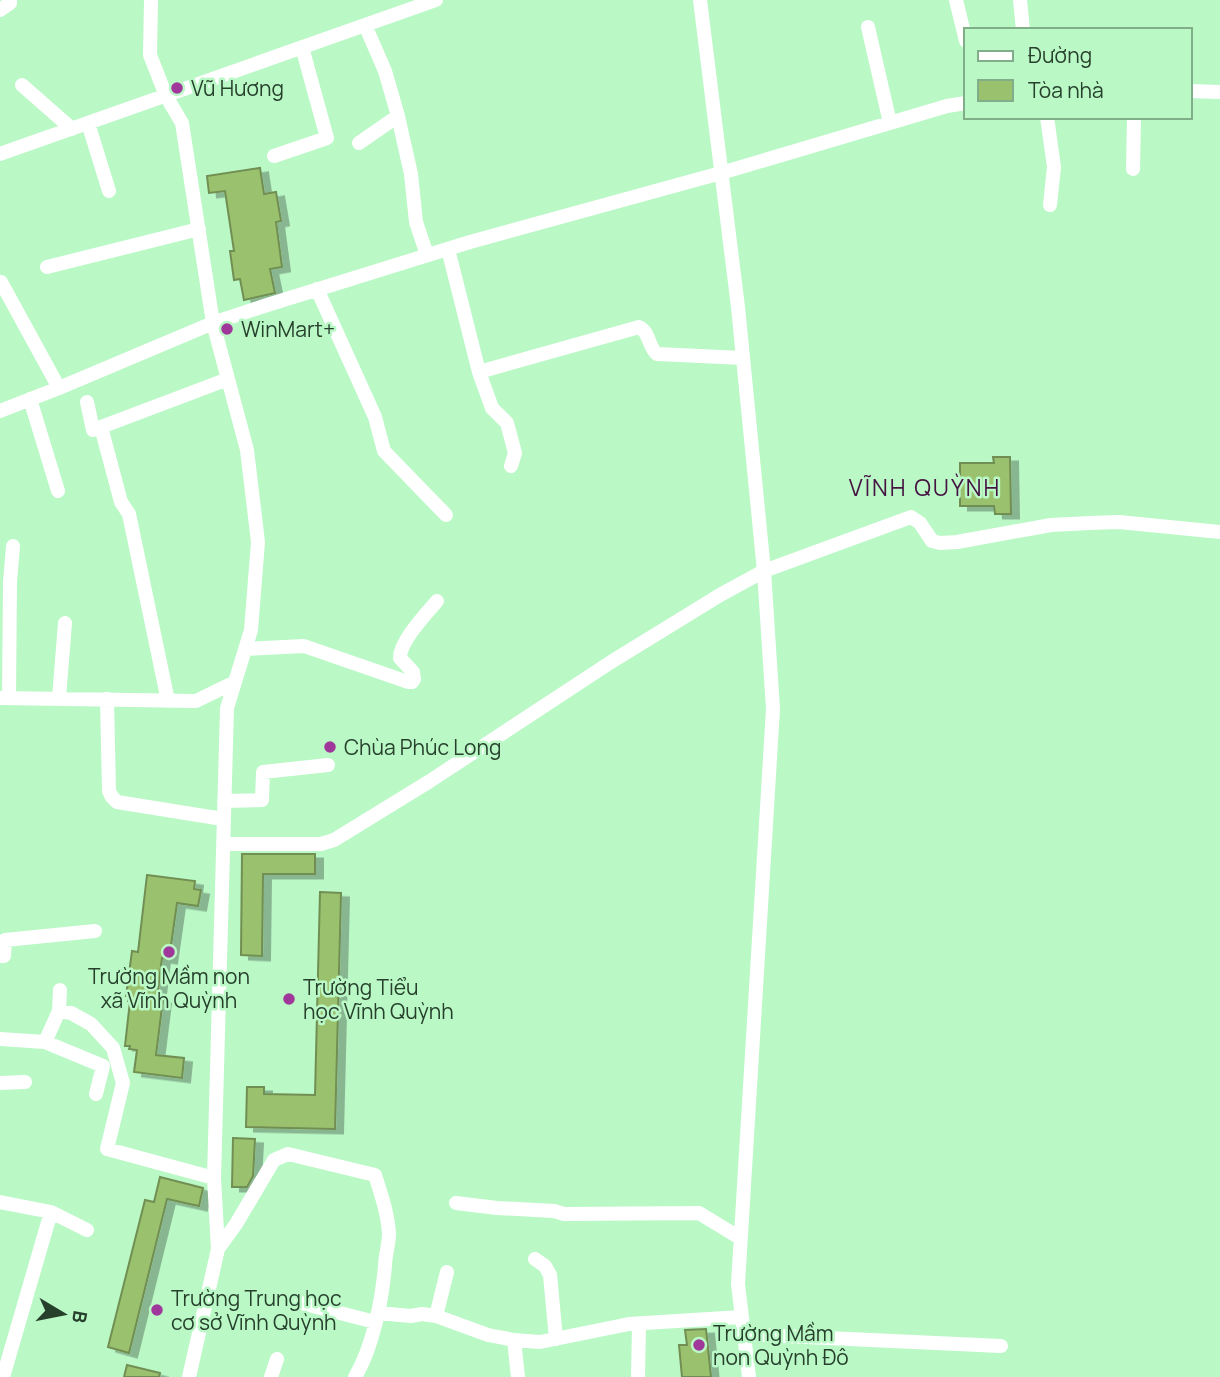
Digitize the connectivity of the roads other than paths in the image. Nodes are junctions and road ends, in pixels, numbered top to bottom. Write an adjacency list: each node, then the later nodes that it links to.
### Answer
1 (10, 0): 7 (street)
2 (151, 0): 16 (street)
3 (436, 0): 8 (street)
4 (700, 0): 28 (street)
5 (956, 0): 11 (street)
6 (1020, 0): 10 (street)
7 (0, 10)
8 (365, 25): 12 (street); 18 (street)
9 (869, 27): 22 (street)
10 (1023, 28)
11 (964, 33)
12 (302, 47): 16 (street); 26 (street)
13 (22, 85): 23 (street)
14 (1192, 91): 15 (street)
15 (1220, 92)
16 (166, 96): 21 (street); 31 (street)
17 (964, 103): 22 (street)
18 (398, 116): 24 (street); 33 (street)
19 (1047, 119): 30 (street)
20 (1134, 119): 27 (street)
21 (88, 123): 23 (street); 29 (street)
22 (890, 123): 28 (street)
23 (72, 129): 25 (street)
24 (359, 143)
25 (0, 154)
26 (274, 156)
27 (1133, 169)
28 (721, 173): 32 (street); 38 (street)
29 (109, 191)
30 (1049, 205)
31 (199, 229): 34 (street); 37 (street)
32 (447, 248): 33 (street); 39 (street)
33 (427, 255): 36 (street)
34 (47, 267)
35 (1, 282): 41 (street)
36 (317, 289): 37 (street); 48 (street)
37 (213, 323): 40 (street); 41 (street)
38 (743, 358): 39 (street); 51 (street)
39 (479, 372): 46 (street)
40 (228, 379): 45 (street); 54 (street)
41 (59, 388): 42 (street)
42 (30, 399): 44 (street); 47 (street)
43 (86, 402): 45 (street)
44 (0, 411)
45 (101, 427): 59 (street)
46 (511, 466)
47 (58, 491)
48 (446, 515)
49 (1220, 532): 51 (street)
50 (13, 547): 56 (street)
51 (764, 571): 63 (street); 78 (street)
52 (437, 601): 54 (street)
53 (65, 623): 57 (street)
54 (245, 649): 55 (street)
55 (235, 682): 59 (street); 61 (street)
56 (5, 698): 57 (street)
57 (59, 698): 58 (street)
58 (107, 699): 59 (street); 62 (street)
59 (168, 701)
60 (328, 765): 61 (street)
61 (224, 801): 62 (street)
62 (223, 819): 63 (street)
63 (223, 844): 73 (street)
64 (95, 931): 65 (street)
65 (0, 956)
66 (60, 990): 67 (street)
67 (59, 1011): 69 (street); 73 (street)
68 (0, 1039): 69 (street)
69 (45, 1042): 72 (street)
70 (24, 1082): 71 (street)
71 (0, 1083)
72 (96, 1094)
73 (214, 1178): 79 (street)
74 (0, 1202): 76 (street)
75 (456, 1203): 78 (street)
76 (51, 1212): 77 (street); 92 (street)
77 (87, 1230)
78 (740, 1238): 84 (street)
79 (218, 1249): 85 (street); 93 (street)
80 (536, 1259): 88 (street)
81 (447, 1272): 83 (street)
82 (301, 1303): 85 (street)
83 (436, 1315): 85 (street); 89 (street)
84 (741, 1317): 86 (street); 87 (street)
85 (377, 1318): 95 (street)
86 (639, 1324): 88 (street); 97 (street)
87 (743, 1334): 90 (street); 98 (street)
88 (556, 1339): 89 (street)
89 (514, 1340): 96 (street)
90 (1001, 1346)
91 (277, 1359): 94 (street)
92 (3, 1377)
93 (189, 1377)
94 (271, 1377)
95 (355, 1377)
96 (518, 1377)
97 (638, 1377)
98 (749, 1377)

